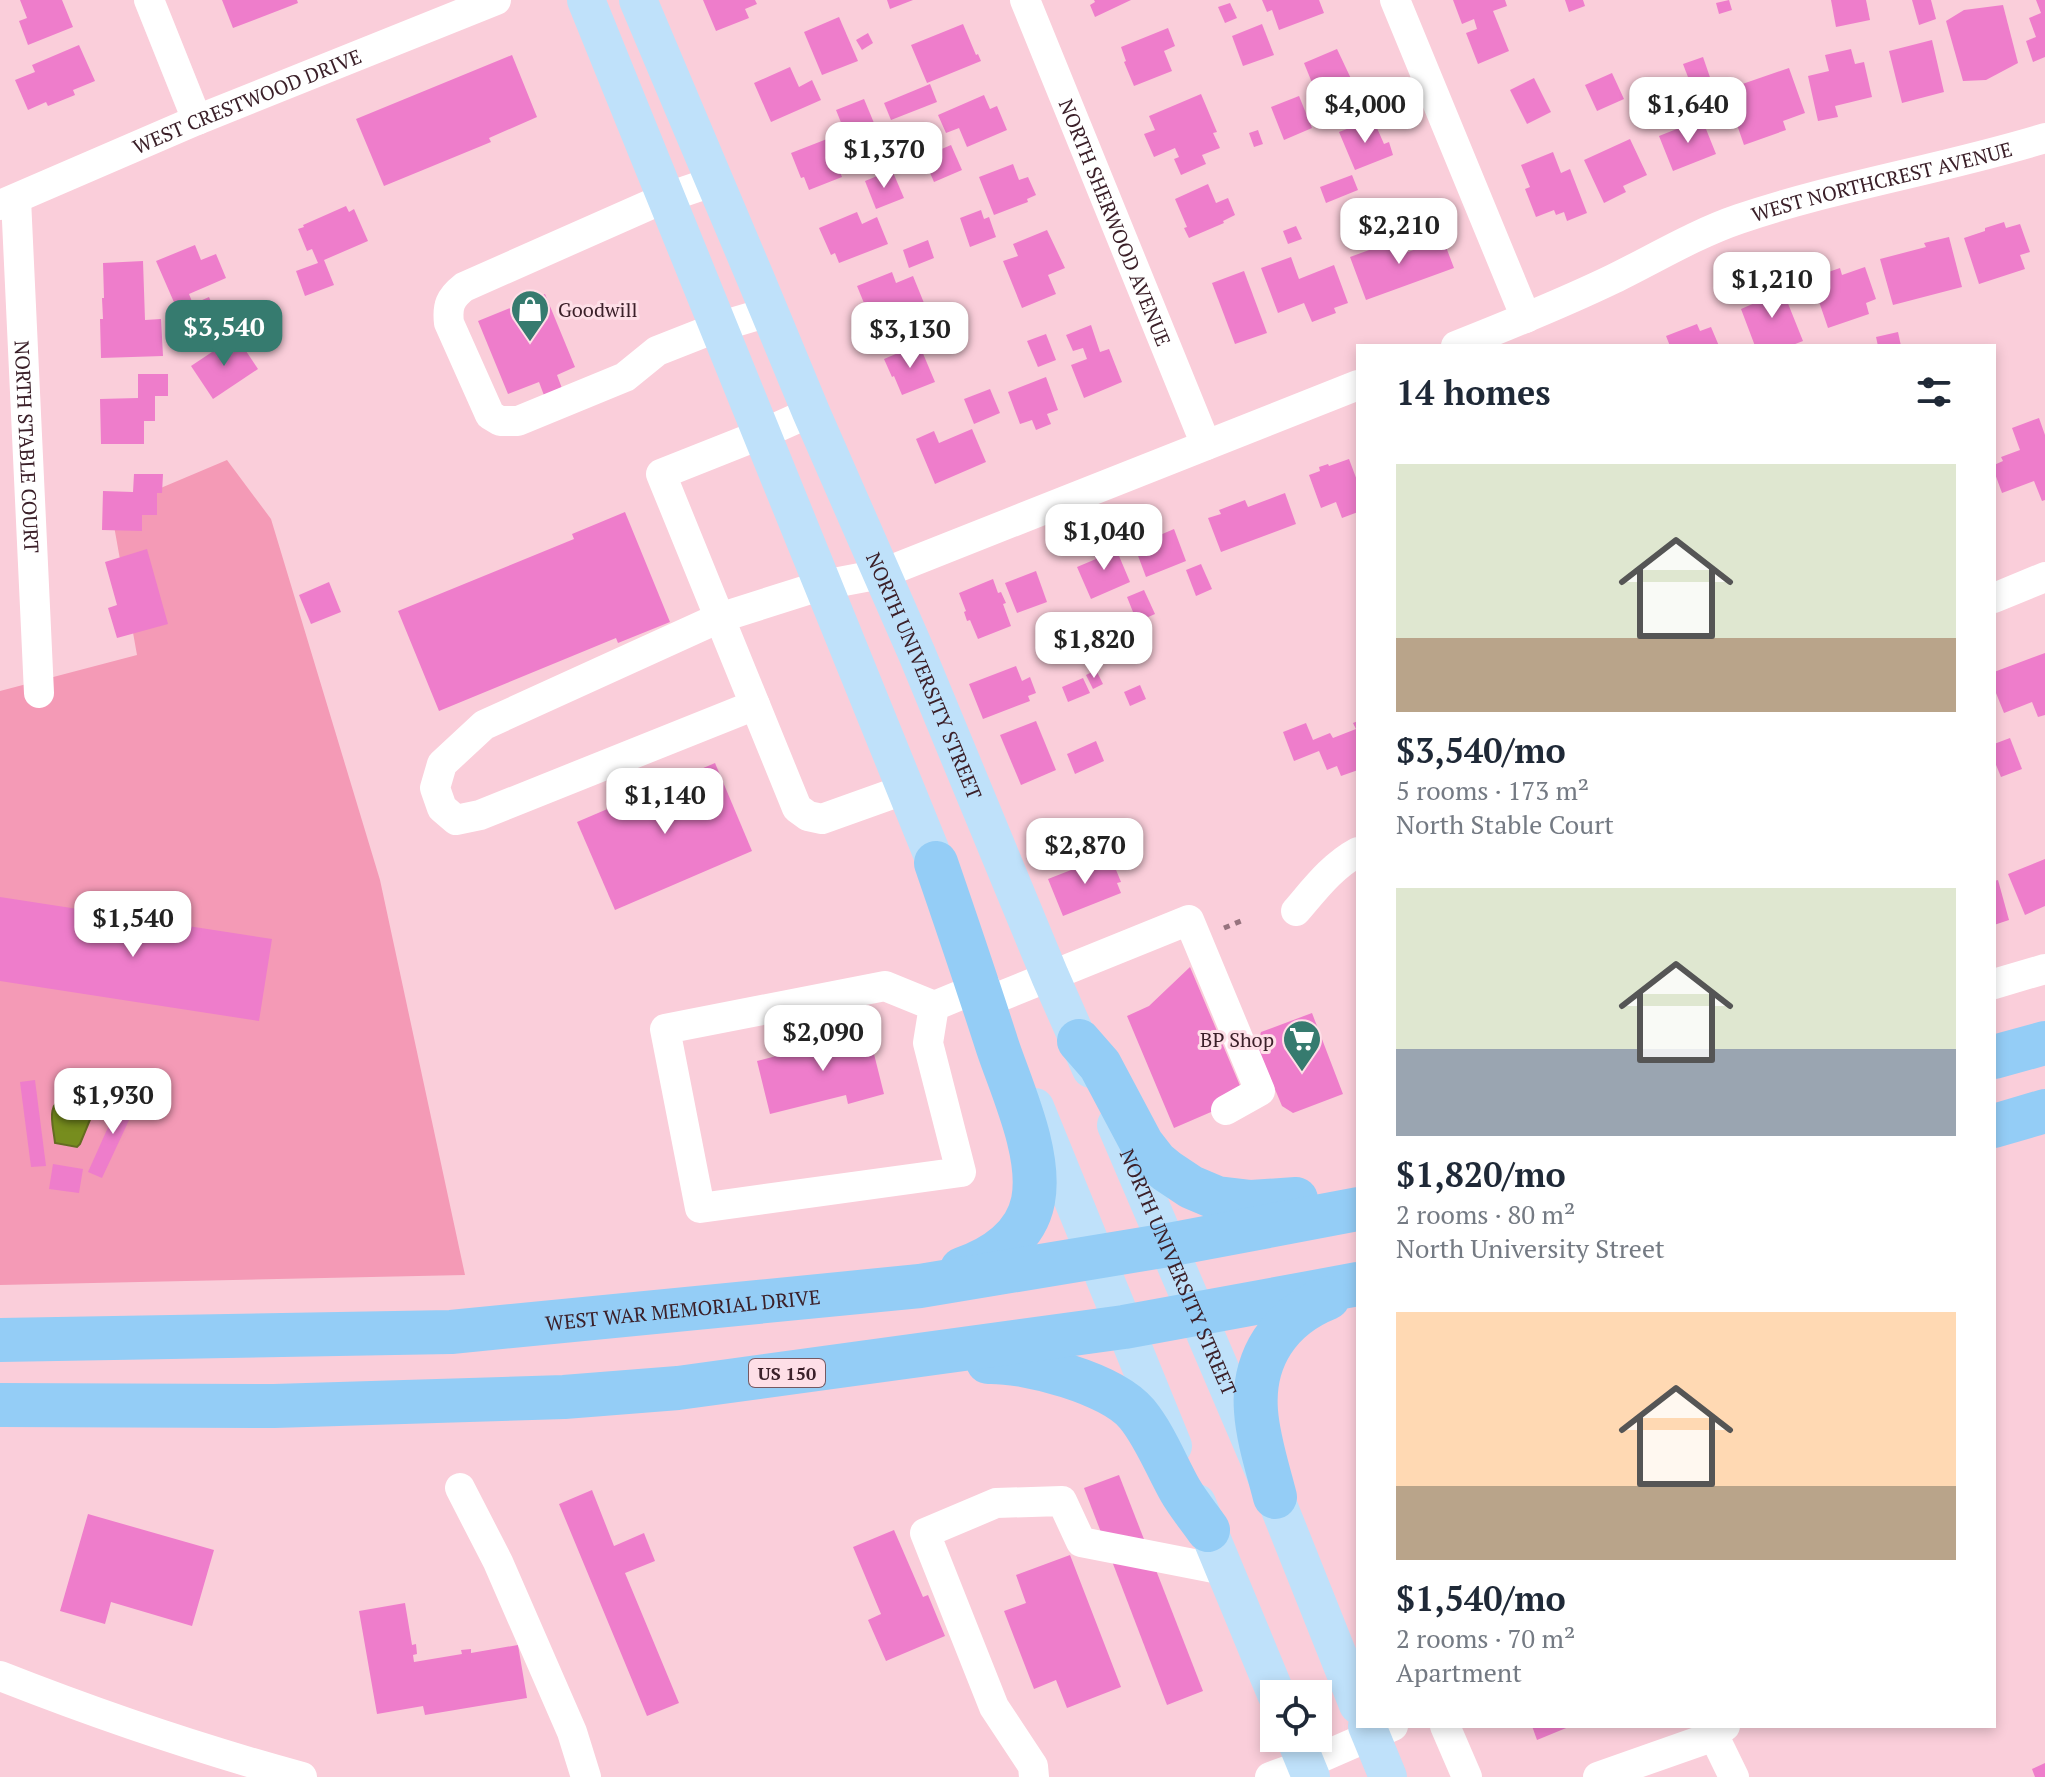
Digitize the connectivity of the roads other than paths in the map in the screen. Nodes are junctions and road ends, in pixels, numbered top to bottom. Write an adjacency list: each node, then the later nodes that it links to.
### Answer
1 (149, 0): 7 (street)
2 (496, 0): 7 (street, WEST CRESTWOOD DRIVE)
3 (586, 0): 10 (main road)
4 (638, 0): 9 (main road, NORTH UNIVERSITY STREET)
5 (1025, 0): 19 (street, NORTH SHERWOOD AVENUE)
6 (1395, 0): 13 (street)
7 (197, 120): 11 (street, WEST CRESTWOOD DRIVE)
8 (2045, 138): 13 (street, WEST NORTHCREST AVENUE)
9 (715, 181): 10 (street); 12 (main road, NORTH UNIVERSITY STREET)
10 (665, 198): 14 (main road); 14 (street)
11 (8, 202): 25 (street, NORTH STABLE COURT)
12 (769, 312): 14 (street); 17 (main road, NORTH UNIVERSITY STREET)
13 (1526, 318): 15 (street, WEST NORTHCREST AVENUE)
14 (718, 327): 18 (main road)
15 (1461, 344)
16 (1356, 386): 19 (street)
17 (811, 412): 18 (street); 20 (main road, NORTH UNIVERSITY STREET)
18 (762, 434): 22 (main road); 24 (street)
19 (1206, 445): 20 (street)
20 (881, 574): 22 (street); 32 (main road, NORTH UNIVERSITY STREET)
21 (2045, 577): 23 (street)
22 (823, 585): 24 (street); 27 (main road)
23 (1996, 597)
24 (719, 618): 26 (street); 26 (street)
25 (39, 693)
26 (755, 705): 27 (street)
27 (906, 789): 29 (main road)
28 (1356, 853): 30 (street)
29 (936, 863): 34 (highway)
30 (1296, 911)
31 (2045, 969): 33 (street)
32 (1050, 976): 34 (street); 36 (main road, NORTH UNIVERSITY STREET); 39 (street)
33 (1996, 983)
34 (984, 994): 35 (street); 45 (main road); 46 (highway)
35 (934, 1006): 35 (street)
36 (1079, 1041): 42 (highway); 44 (main road, NORTH UNIVERSITY STREET)
37 (2045, 1043): 38 (highway)
38 (1996, 1056)
39 (1226, 1110)
40 (2045, 1111): 41 (highway)
41 (1996, 1125)
42 (1356, 1192)
43 (1356, 1209): 44 (highway, WEST WAR MEMORIAL DRIVE)
44 (1168, 1245): 45 (highway, WEST WAR MEMORIAL DRIVE); 49 (main road, NORTH UNIVERSITY STREET)
45 (1096, 1258): 46 (highway, WEST WAR MEMORIAL DRIVE); 50 (main road)
46 (920, 1286): 51 (highway, WEST WAR MEMORIAL DRIVE)
47 (1356, 1286): 49 (highway, US 150)
48 (1356, 1287): 55 (highway)
49 (1197, 1315): 50 (highway, US 150); 55 (main road, NORTH UNIVERSITY STREET)
50 (1124, 1327): 52 (highway, US 150); 56 (main road)
51 (0, 1340)
52 (678, 1388): 53 (highway, US 150); 56 (highway)
53 (0, 1405)
54 (460, 1488): 67 (street)
55 (1275, 1497): 59 (main road, NORTH UNIVERSITY STREET)
56 (1216, 1550): 58 (main road); 68 (street)
57 (0, 1676): 66 (street)
58 (1270, 1680)
59 (1356, 1686)
60 (1365, 1728): 65 (street)
61 (1373, 1728): 70 (main road, NORTH UNIVERSITY STREET)
62 (1446, 1728): 71 (street)
63 (1676, 1728): 72 (street)
64 (1719, 1730): 72 (street); 73 (street)
65 (1311, 1764): 69 (street)
66 (302, 1777)
67 (586, 1777)
68 (1034, 1777)
69 (1270, 1777)
70 (1388, 1777)
71 (1467, 1777)
72 (1598, 1777)
73 (1734, 1777)

